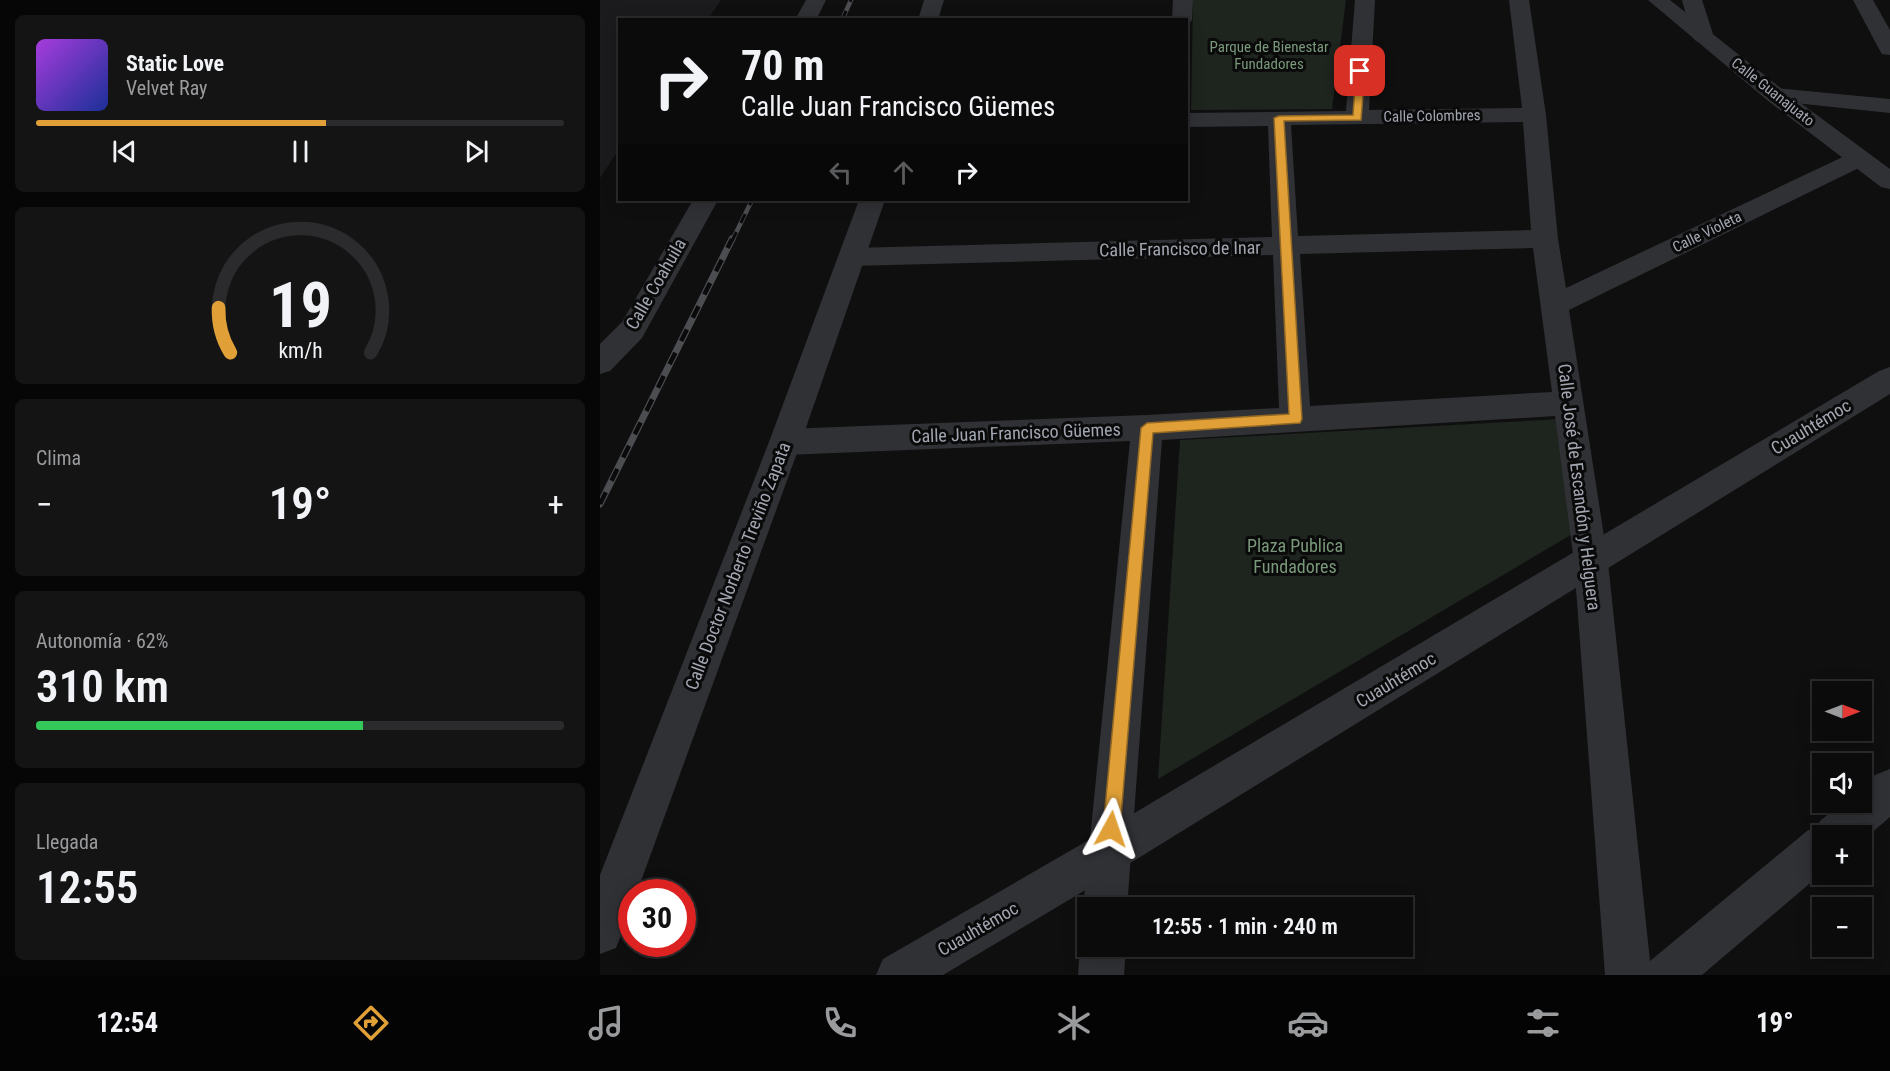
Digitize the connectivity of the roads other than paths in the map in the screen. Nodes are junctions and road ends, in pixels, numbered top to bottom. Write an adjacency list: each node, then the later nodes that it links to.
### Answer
1 (816, 0): 9 (street)
2 (933, 0): 10 (street)
3 (1183, 0): 11 (street)
4 (1365, 0): 18 (street)
5 (1519, 0): 16 (street, Calle José de Escandón y Helguera)
6 (1658, 0): 12 (street, Calle Guanajuato)
7 (1692, 0): 12 (street)
8 (1863, 0): 13 (street)
9 (806, 18)
10 (928, 18)
11 (1182, 18)
12 (1703, 37): 14 (street, Calle Guanajuato)
13 (1890, 49)
14 (1775, 95): 15 (street); 20 (street, Calle Guanajuato)
15 (1890, 106)
16 (1534, 115): 18 (street, Calle Colombres); 24 (street, Calle José de Escandón y Helguera)
17 (1279, 118): 18 (street, Calle Colombres); 19 (street, Calle Colombres); 25 (street)
18 (1357, 118)
19 (1188, 120)
20 (1858, 159): 21 (street, Calle Guanajuato); 27 (street, Calle Violeta)
21 (1890, 181)
22 (704, 201): 28 (street, Calle Coahuila)
23 (873, 201): 26 (street, Calle Doctor Norberto Treviño Zapata)
24 (1545, 239): 25 (street, Calle Francisco de Inar); 27 (street, Calle José de Escandón y Helguera)
25 (1287, 246): 26 (street, Calle Francisco de Inar); 31 (street)
26 (851, 257): 33 (street, Calle Doctor Norberto Treviño Zapata)
27 (1555, 305): 30 (street, Calle José de Escandón y Helguera)
28 (600, 363)
29 (1890, 379): 34 (street, Cuauhtémoc)
30 (1570, 403): 31 (street, Calle Juan Francisco Güemes); 34 (street, Calle José de Escandón y Helguera)
31 (1295, 419): 32 (street, Calle Juan Francisco Güemes)
32 (1147, 428): 33 (street, Calle Juan Francisco Güemes); 37 (street)
33 (784, 442): 40 (street, Calle Doctor Norberto Treviño Zapata)
34 (1591, 562): 37 (street, Cuauhtémoc); 44 (street, Calle José de Escandón y Helguera)
35 (1890, 790): 36 (street)
36 (1848, 825)
37 (1109, 852): 39 (street); 42 (street, Cuauhtémoc)
38 (1812, 854): 45 (street)
39 (1106, 897)
40 (600, 932)
41 (1102, 957): 43 (street)
42 (898, 975)
43 (1101, 975)
44 (1628, 975)
45 (1667, 975)

